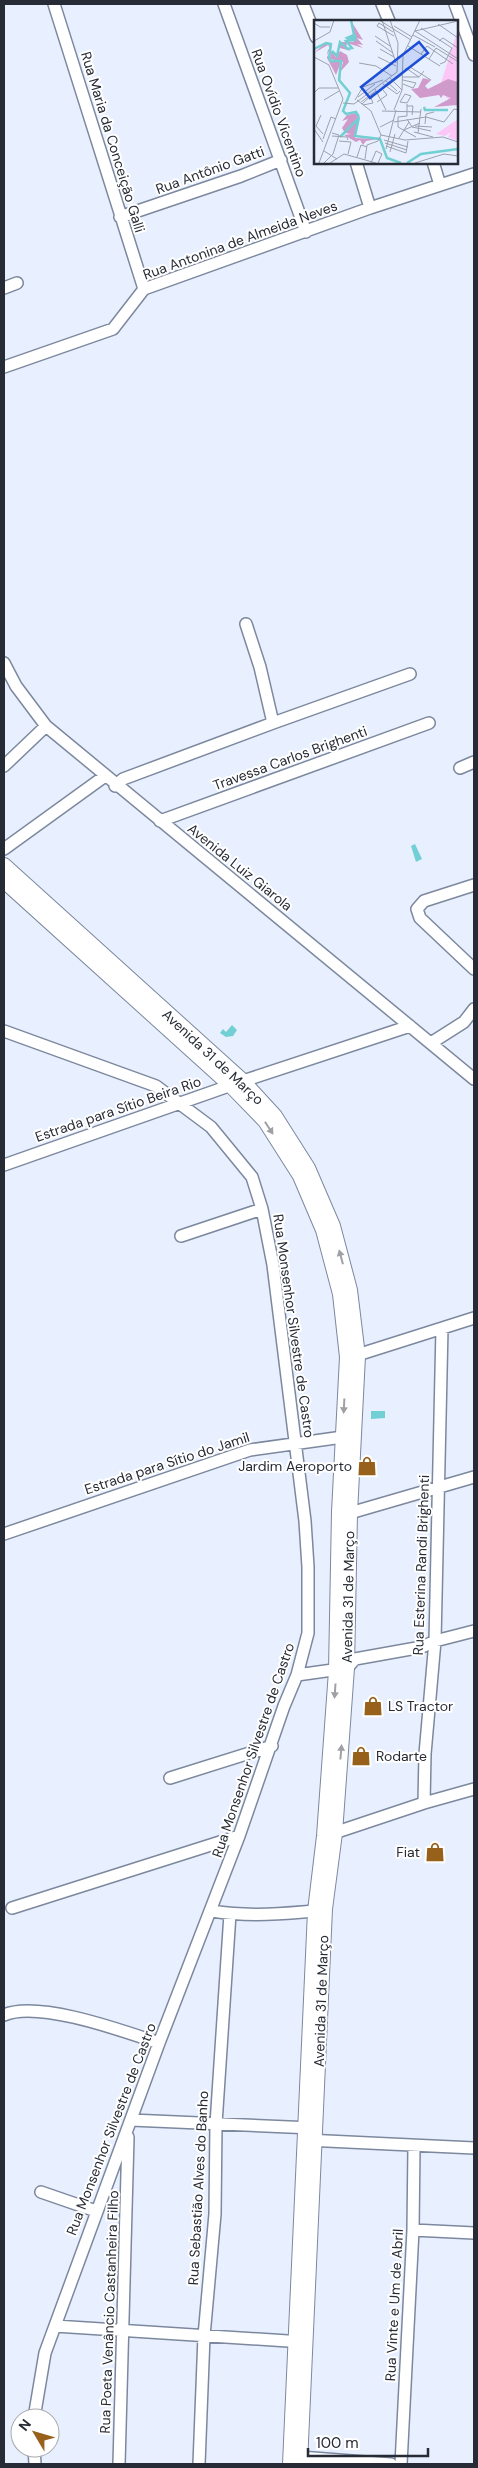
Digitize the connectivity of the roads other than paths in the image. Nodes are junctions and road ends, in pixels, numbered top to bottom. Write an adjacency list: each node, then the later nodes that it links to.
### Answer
1 (54, 4): 15 (street, Rua Maria da Conceição Galli)
2 (224, 4): 9 (street, Rua Ovídio Vicentino)
3 (303, 4): 7 (street)
4 (382, 4): 6 (street)
5 (456, 4): 8 (street)
6 (389, 20)
7 (314, 32)
8 (474, 55)
9 (281, 160): 15 (street, Rua Antônio Gatti); 16 (street, Rua Ovídio Vicentino)
10 (357, 164): 14 (street)
11 (434, 164): 13 (street)
12 (474, 174): 13 (street, Rua Antonina de Almeida Neves)
13 (440, 185): 14 (street, Rua Antonina de Almeida Neves)
14 (370, 208): 16 (street, Rua Antonina de Almeida Neves)
15 (120, 217): 19 (street, Rua Maria da Conceição Galli)
16 (306, 232): 19 (street, Rua Antonina de Almeida Neves)
17 (17, 283): 18 (street)
18 (4, 288)
19 (144, 289): 20 (street, Rua Antonina de Almeida Neves)
20 (4, 367)
21 (246, 624): 24 (street)
22 (4, 662): 26 (street, Avenida Luiz Giarola)
23 (410, 674): 24 (street)
24 (273, 723): 31 (street)
25 (429, 723): 32 (street, Travessa Carlos Brighenti)
26 (46, 726): 28 (street); 30 (street, Avenida Luiz Giarola)
27 (474, 762): 29 (street)
28 (4, 766)
29 (460, 768)
30 (105, 776): 31 (street, Avenida Luiz Giarola); 33 (street)
31 (115, 786): 32 (street, Avenida Luiz Giarola)
32 (160, 821): 40 (street, Avenida Luiz Giarola)
33 (4, 849)
34 (4, 866): 38 (main road, Avenida 31 de Março)
35 (4, 880): 38 (main road, Avenida 31 de Março)
36 (474, 885): 37 (street)
37 (474, 969)
38 (127, 984): 44 (main road, Avenida 31 de Março)
39 (474, 1009): 42 (street)
40 (410, 1026): 42 (street, Avenida Luiz Giarola); 44 (street, Estrada para Sítio Beira Rio)
41 (4, 1031): 45 (street, Rua Monsenhor Silvestre de Castro)
42 (431, 1043): 43 (street, Avenida Luiz Giarola)
43 (474, 1079)
44 (237, 1083): 45 (street, Estrada para Sítio Beira Rio); 51 (main road, Avenida 31 de Março)
45 (181, 1103): 46 (street, Estrada para Sítio Beira Rio); 47 (street, Rua Monsenhor Silvestre de Castro)
46 (4, 1165)
47 (262, 1209): 48 (street); 53 (street, Rua Monsenhor Silvestre de Castro)
48 (181, 1236)
49 (474, 1318): 50 (street)
50 (442, 1328): 51 (street); 55 (street, Rua Esterina Randi Brighenti)
51 (352, 1357): 52 (main road, Avenida 31 de Março)
52 (348, 1437): 53 (street, Estrada para Sítio do Jamil); 56 (main road, Avenida 31 de Março)
53 (296, 1443): 57 (street, Estrada para Sítio do Jamil); 61 (street, Rua Monsenhor Silvestre de Castro)
54 (474, 1478): 55 (street)
55 (439, 1488): 56 (street); 59 (street, Rua Esterina Randi Brighenti)
56 (344, 1512): 60 (main road, Avenida 31 de Março)
57 (4, 1534)
58 (474, 1631): 59 (street)
59 (435, 1640): 60 (street); 65 (street, Rua Esterina Randi Brighenti)
60 (342, 1670): 61 (street); 66 (main road, Avenida 31 de Março)
61 (297, 1674): 62 (street, Rua Monsenhor Silvestre de Castro)
62 (272, 1746): 63 (street); 67 (street, Rua Monsenhor Silvestre de Castro)
63 (170, 1778)
64 (474, 1789): 65 (street)
65 (424, 1803): 66 (street)
66 (329, 1834): 69 (main road, Avenida 31 de Março)
67 (239, 1836): 68 (street); 70 (street, Rua Monsenhor Silvestre de Castro)
68 (12, 1908)
69 (320, 1910): 71 (street); 76 (main road, Avenida 31 de Março)
70 (212, 1911): 71 (street); 73 (street, Rua Monsenhor Silvestre de Castro)
71 (230, 1914): 74 (street, Rua Sebastião Alves do Banho)
72 (4, 2015): 73 (street)
73 (159, 2043): 75 (street, Rua Monsenhor Silvestre de Castro)
74 (216, 2124): 75 (street); 76 (street); 85 (street, Rua Sebastião Alves do Banho)
75 (129, 2125): 80 (street, Rua Monsenhor Silvestre de Castro); 84 (street, Rua Poeta Venâncio Castanheira Filho)
76 (310, 2134): 77 (street); 86 (main road, Avenida 31 de Março)
77 (414, 2146): 78 (street); 81 (street, Rua Vinte e Um de Abril)
78 (474, 2148)
79 (41, 2192): 80 (street)
80 (96, 2210): 83 (street, Rua Monsenhor Silvestre de Castro)
81 (413, 2230): 82 (street); 92 (street, Rua Vinte e Um de Abril)
82 (474, 2233)
83 (55, 2326): 84 (street); 87 (street, Rua Monsenhor Silvestre de Castro)
84 (124, 2330): 85 (street); 89 (street, Rua Poeta Venâncio Castanheira Filho)
85 (204, 2336): 86 (street); 90 (street, Rua Sebastião Alves do Banho)
86 (301, 2342): 88 (main road, Avenida 31 de Março)
87 (36, 2408)
88 (297, 2462): 91 (street)
89 (119, 2464)
90 (199, 2464)
91 (392, 2464)
92 (402, 2464)

